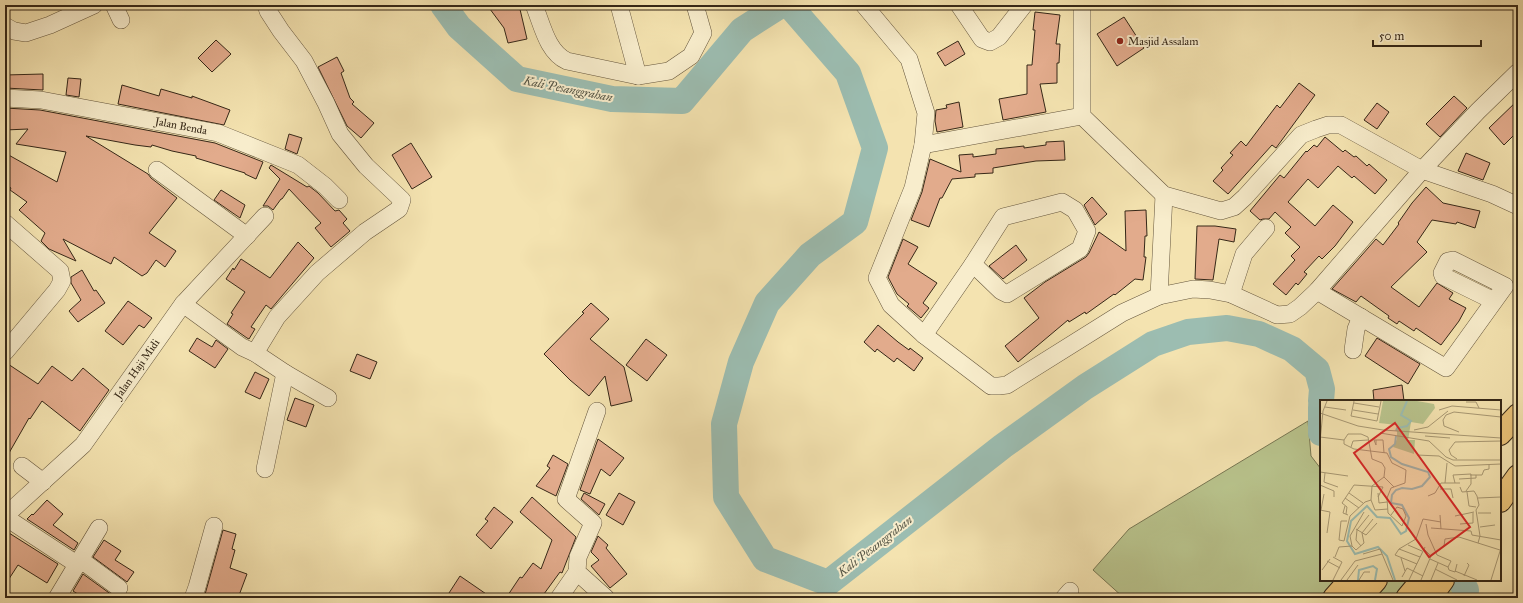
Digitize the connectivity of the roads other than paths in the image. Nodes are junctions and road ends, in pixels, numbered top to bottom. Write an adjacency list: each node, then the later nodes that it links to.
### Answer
1 (94, 5): 12 (street)
2 (114, 5): 11 (street)
3 (266, 5): 37 (street)
4 (534, 5): 14 (street)
5 (619, 5): 14 (street)
6 (695, 5): 14 (street)
7 (864, 5): 17 (street)
8 (959, 5): 9 (street)
9 (1024, 5)
10 (1082, 5): 16 (street)
11 (122, 20)
12 (5, 26)
13 (1518, 72): 19 (street)
14 (638, 76)
15 (5, 98): 21 (street, Jalan Benda)
16 (1082, 116): 17 (street); 20 (street)
17 (923, 145): 34 (street)
18 (157, 170): 26 (street)
19 (1422, 170): 20 (street); 22 (street); 28 (street)
20 (1164, 195): 30 (street)
21 (339, 200)
22 (1518, 206)
23 (265, 216): 26 (street, Jalan Haji Midi)
24 (5, 223): 36 (street)
25 (1266, 228): 29 (street)
26 (247, 236): 32 (street, Jalan Haji Midi)
27 (973, 264): 27 (street); 34 (street)
28 (1317, 291): 29 (street); 33 (street)
29 (1231, 294): 30 (street)
30 (1159, 296): 34 (street)
31 (1494, 301): 33 (street)
32 (183, 304): 37 (street); 49 (street, Jalan Haji Midi)
33 (1361, 317): 35 (street)
34 (924, 335)
35 (1353, 350)
36 (5, 352)
37 (255, 353): 38 (street)
38 (285, 373): 39 (street); 47 (street)
39 (328, 398)
40 (1518, 410): 43 (highway)
41 (597, 411): 56 (street)
42 (1518, 415): 44 (highway)
43 (1501, 423)
44 (1501, 433)
45 (22, 466): 49 (street)
46 (1518, 467): 50 (highway)
47 (266, 469)
48 (1518, 476): 51 (highway)
49 (43, 482): 52 (street, Jalan Haji Midi)
50 (1501, 487)
51 (1501, 500)
52 (5, 517): 55 (street)
53 (214, 526): 63 (street)
54 (99, 528): 55 (street)
55 (80, 562): 61 (street); 62 (street)
56 (577, 572): 64 (street); 65 (street)
57 (1349, 581): 66 (highway)
58 (1375, 581): 67 (highway)
59 (1421, 581): 68 (highway)
60 (1442, 581): 69 (highway)
61 (119, 588)
62 (57, 598)
63 (193, 598)
64 (559, 598)
65 (606, 598)
66 (1334, 598)
67 (1360, 598)
68 (1407, 598)
69 (1430, 598)

